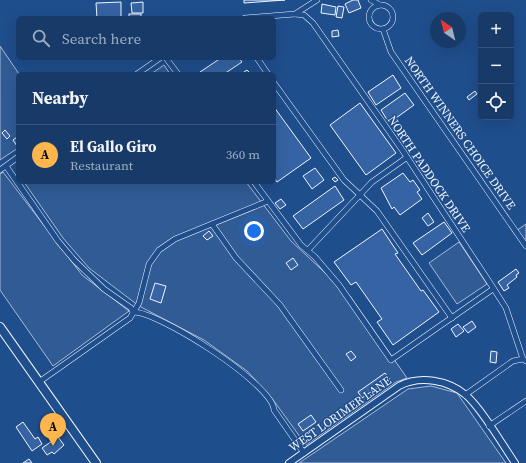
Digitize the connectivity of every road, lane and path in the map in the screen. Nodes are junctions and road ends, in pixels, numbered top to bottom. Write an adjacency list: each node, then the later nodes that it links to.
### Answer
1 (317, 0): 4 (street)
2 (372, 0): 3 (street)
3 (380, 5): 6 (street); 6 (street)
4 (295, 14): 5 (street); 15 (street, NORTH PADDOCK DRIVE)
5 (270, 16)
6 (383, 29): 24 (street, NORTH WINNERS CHOICE DRIVE)
7 (157, 60): 10 (street)
8 (168, 60): 11 (street)
9 (258, 60): 12 (street)
10 (140, 72)
11 (176, 72)
12 (267, 72)
13 (276, 86): 21 (street)
14 (16, 158): 16 (street)
15 (406, 158): 21 (street); 26 (street, NORTH PADDOCK DRIVE)
16 (6, 166): 17 (street); 18 (street)
17 (0, 170)
18 (16, 180)
19 (18, 184): 27 (street)
20 (255, 184): 22 (street)
21 (359, 195): 25 (street); 28 (street)
22 (268, 201): 23 (street); 25 (street)
23 (212, 224): 27 (street); 32 (street)
24 (526, 246)
25 (308, 250): 28 (street)
26 (494, 289): 28 (street); 30 (street, NORTH PADDOCK DRIVE)
27 (133, 312): 31 (street); 36 (street)
28 (452, 318)
29 (0, 327): 31 (main road)
30 (524, 360): 33 (street)
31 (39, 382): 37 (main road)
32 (341, 390)
33 (465, 395): 35 (street); 36 (street, WEST LORIMER LANE)
34 (526, 400): 35 (street)
35 (489, 426): 39 (street)
36 (304, 453): 38 (street, WEST LORIMER LANE)
37 (96, 463)
38 (289, 463)
39 (515, 463)

